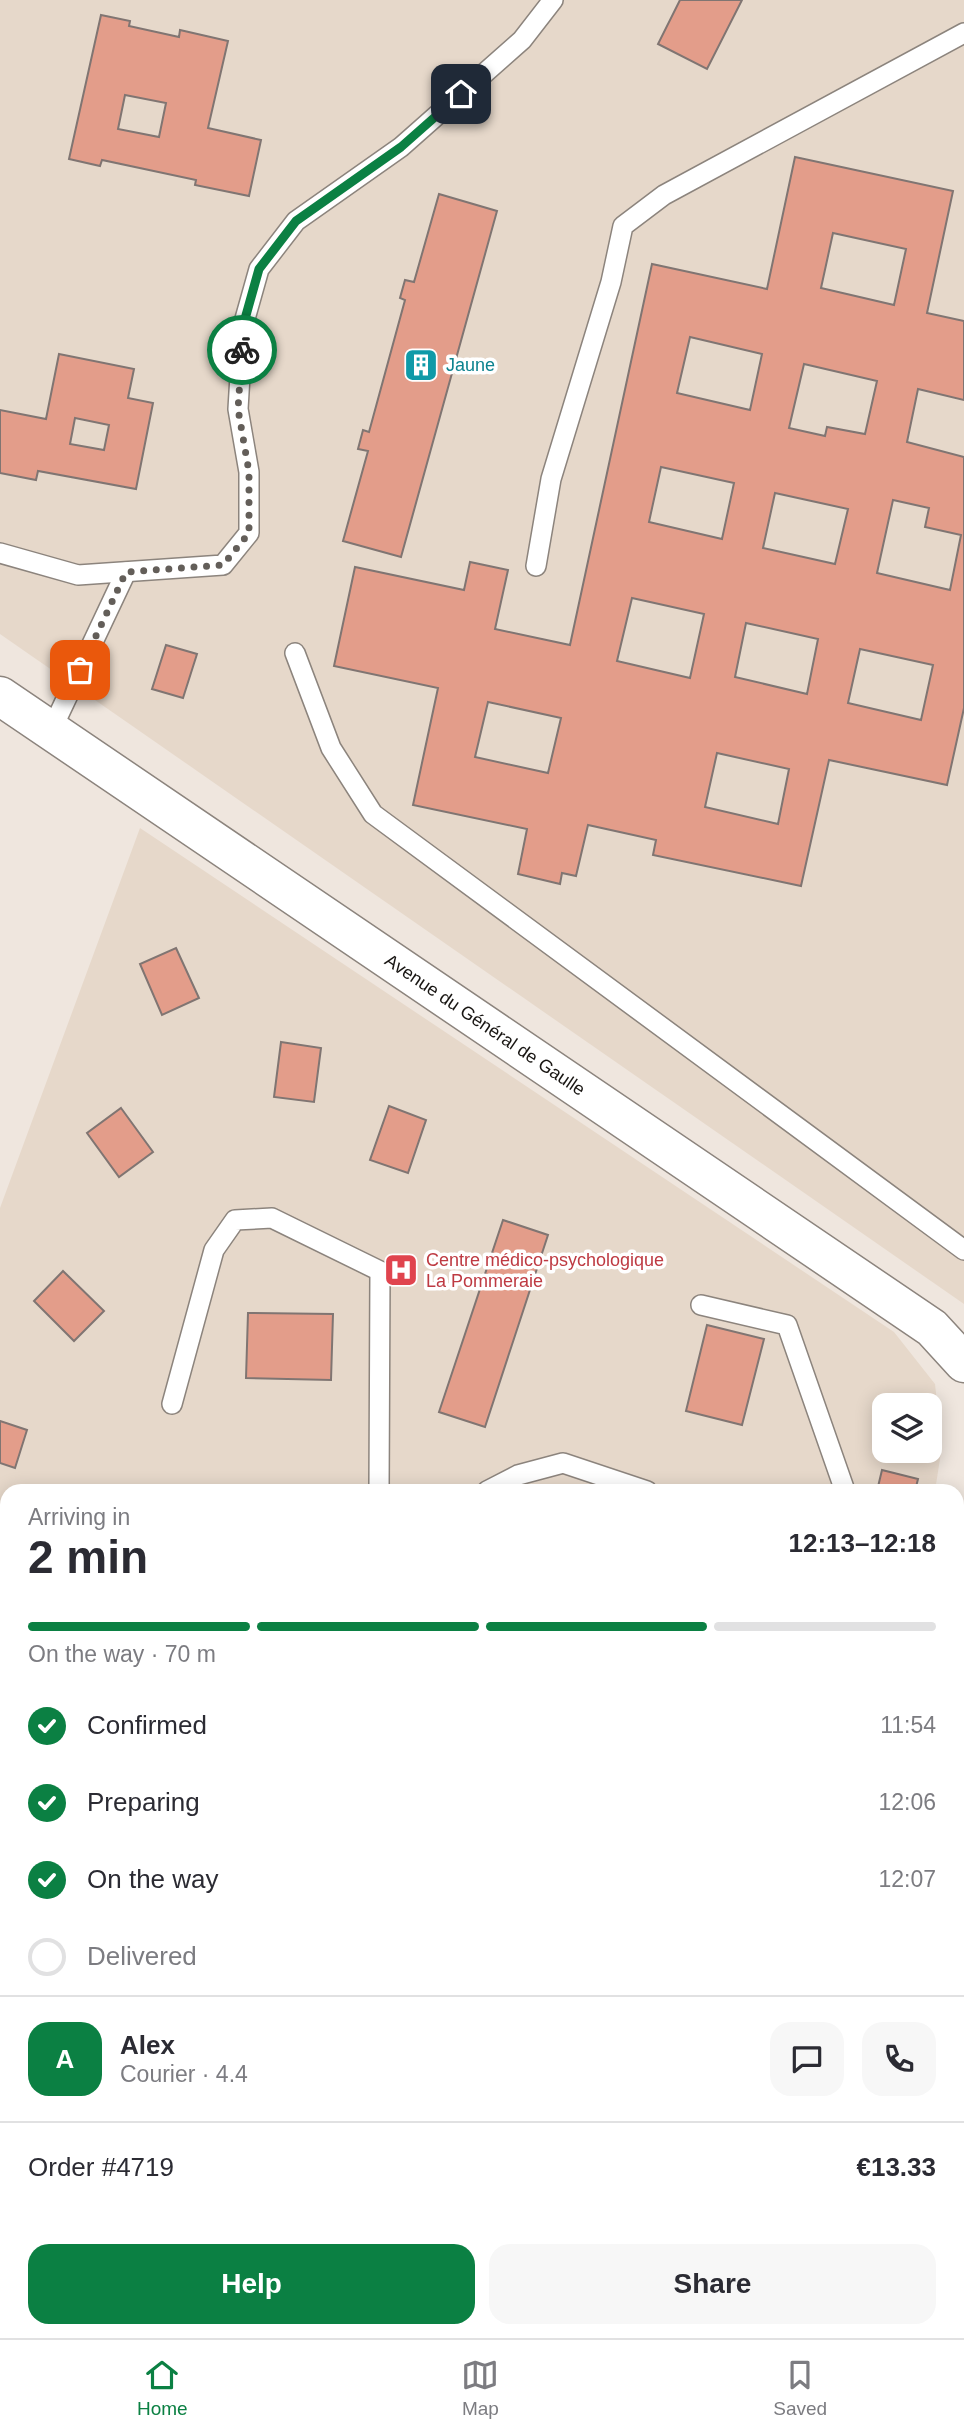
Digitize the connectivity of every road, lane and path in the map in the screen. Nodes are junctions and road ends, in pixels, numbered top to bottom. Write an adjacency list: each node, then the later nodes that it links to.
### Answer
1 (553, 0): 5 (lane)
2 (964, 33): 4 (lane)
3 (0, 554): 5 (lane)
4 (537, 566)
5 (126, 572): 8 (lane)
6 (295, 653): 9 (lane)
7 (0, 696): 8 (street, Avenue du Général de Gaulle)
8 (51, 732): 11 (street, Avenue du Général de Gaulle)
9 (964, 1250)
10 (701, 1305): 16 (lane)
11 (964, 1363)
12 (172, 1404): 13 (lane)
13 (379, 1484)
14 (500, 1484): 15 (lane)
15 (626, 1484)
16 (843, 1484)

